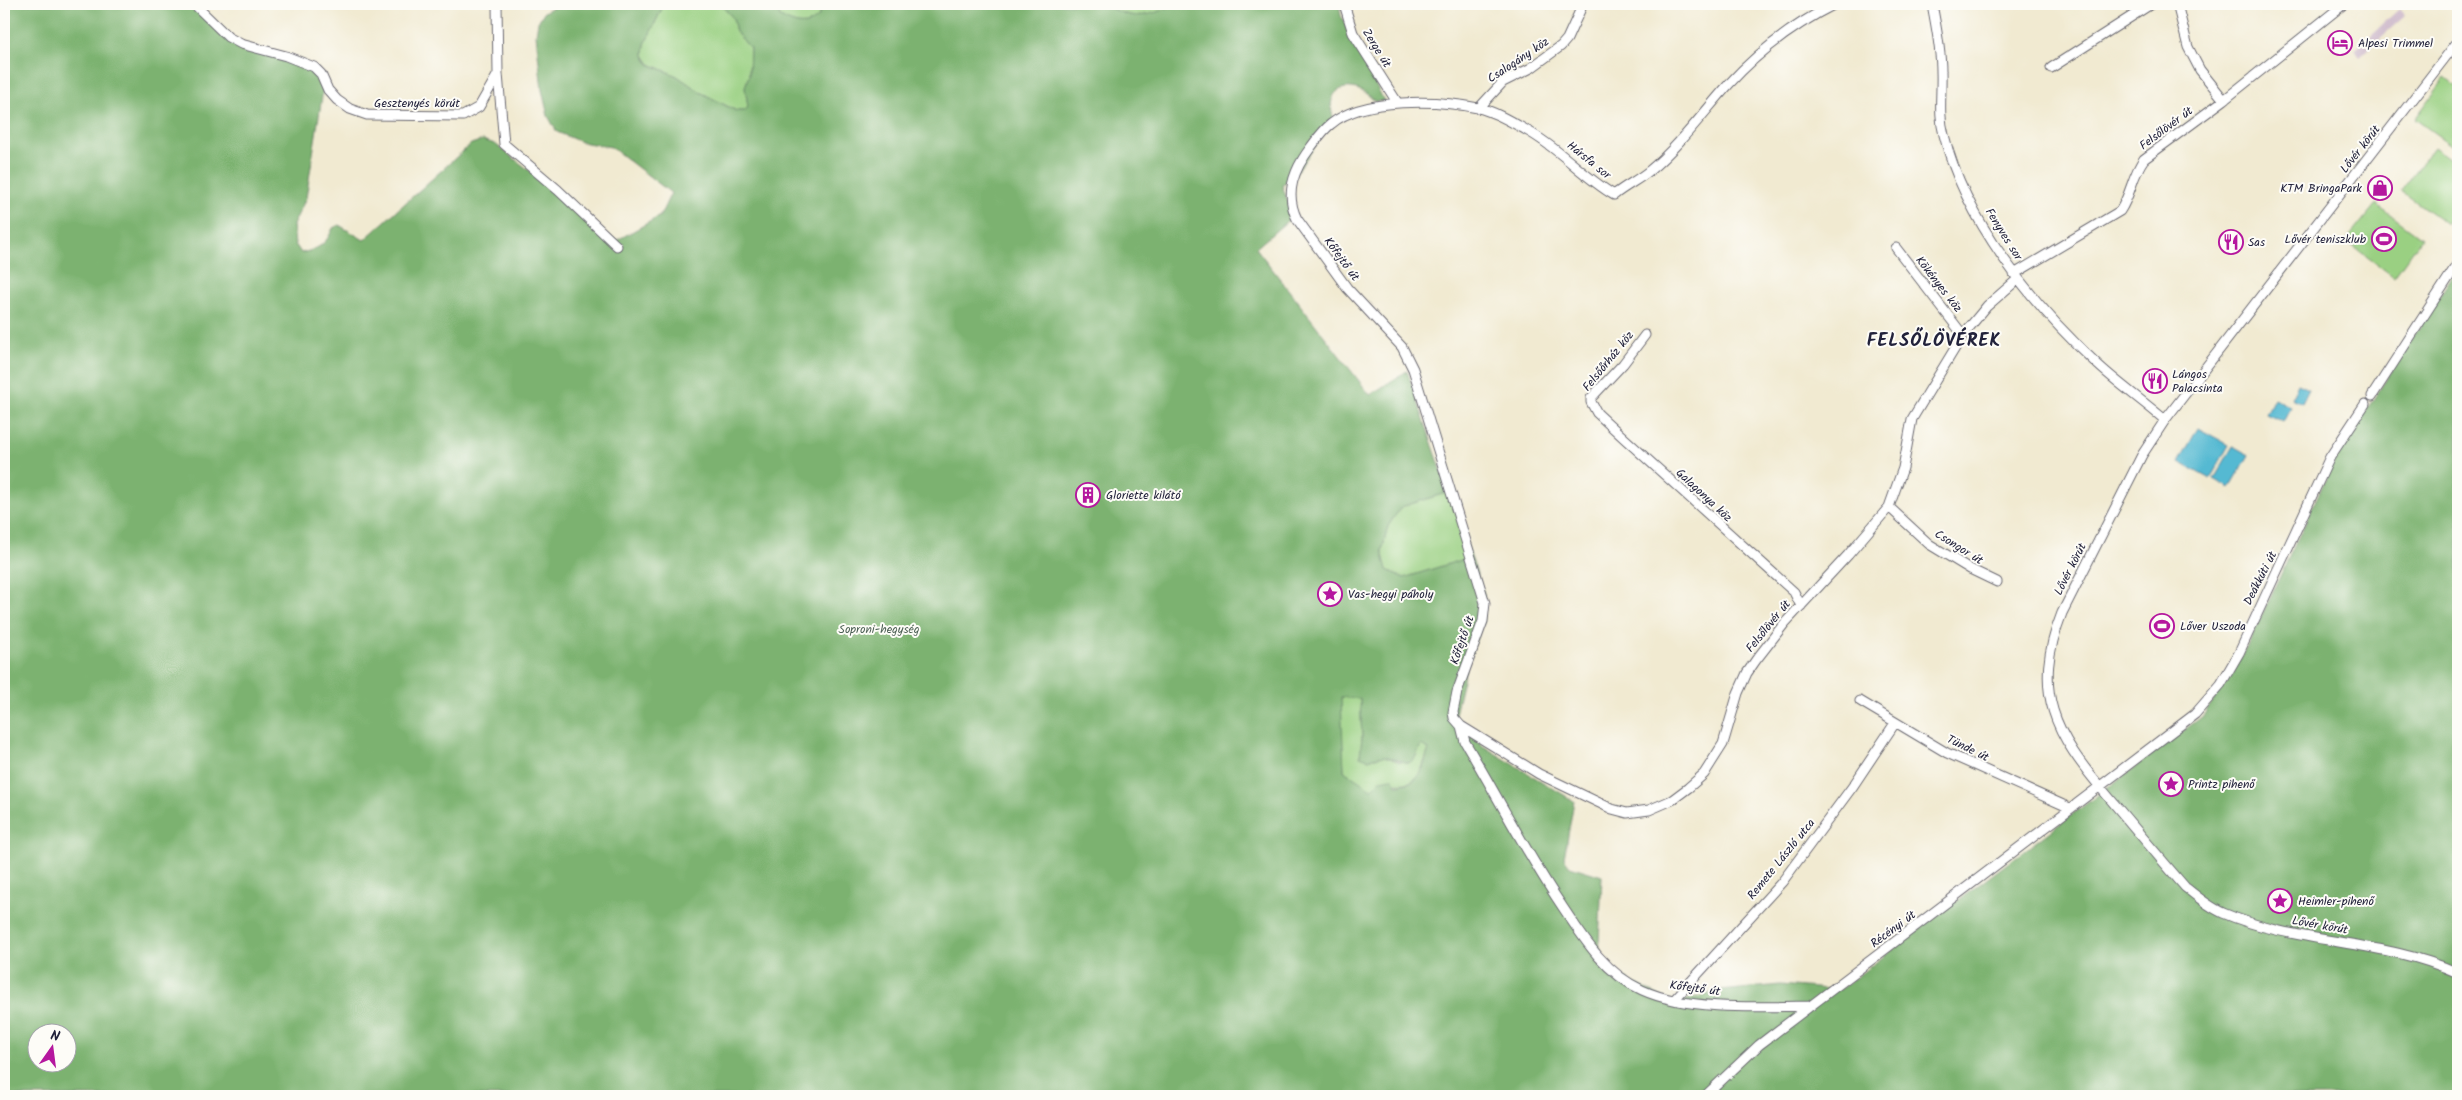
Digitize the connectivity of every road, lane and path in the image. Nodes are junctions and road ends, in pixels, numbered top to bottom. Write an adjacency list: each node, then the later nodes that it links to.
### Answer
1 (194, 4): 12 (street, Gesztenyés körút)
2 (497, 4): 12 (street, Gesztenyés körút)
3 (1344, 4): 14 (street, Zerge út)
4 (1583, 4): 15 (street, Csalogány köz)
5 (1835, 4): 15 (street, Hársfa sor)
6 (1932, 4): 20 (street, Fenyves sor)
7 (2151, 4): 11 (street)
8 (2178, 4): 13 (street)
9 (2344, 4): 13 (street, Felsőlövér út)
10 (2458, 41): 26 (street, Lővér körút)
11 (2051, 68)
12 (498, 74): 17 (street)
13 (2224, 100): 20 (street, Felsőlövér út)
14 (1398, 102): 15 (street, Hársfa sor); 16 (street, Hársfa sor)
15 (1479, 108)
16 (1354, 112): 32 (street, Kőfejtő út)
17 (617, 246)
18 (1896, 248): 22 (street, Kökényes köz)
19 (2458, 263): 23 (street)
20 (2016, 276): 22 (street, Felsőlövér út); 26 (street, Fenyves sor)
21 (1645, 335): 24 (street, Felsőőrház köz)
22 (1963, 335): 27 (street, Felsőlövér út)
23 (2372, 396)
24 (1591, 402): 29 (street, Galagonya köz)
25 (2365, 404): 33 (street, Deákkúti út)
26 (2165, 420): 33 (street, Lővér körút)
27 (1889, 507): 28 (street, Csongor út); 29 (street, Felsőlövér út)
28 (1997, 582)
29 (1801, 606): 32 (street, Felsőlövér út)
30 (1860, 702): 31 (street, Tünde út)
31 (1895, 723): 34 (street, Tünde út); 36 (street, Remete László utca)
32 (1461, 726): 36 (street, Kőfejtő út)
33 (2102, 783): 34 (street, Récényi út); 35 (street, Lővér körút)
34 (2070, 808): 37 (street, Récényi út)
35 (2458, 973)
36 (1674, 1000): 37 (street, Kőfejtő út)
37 (1811, 1006): 38 (street, Récényi út)
38 (1705, 1096)

